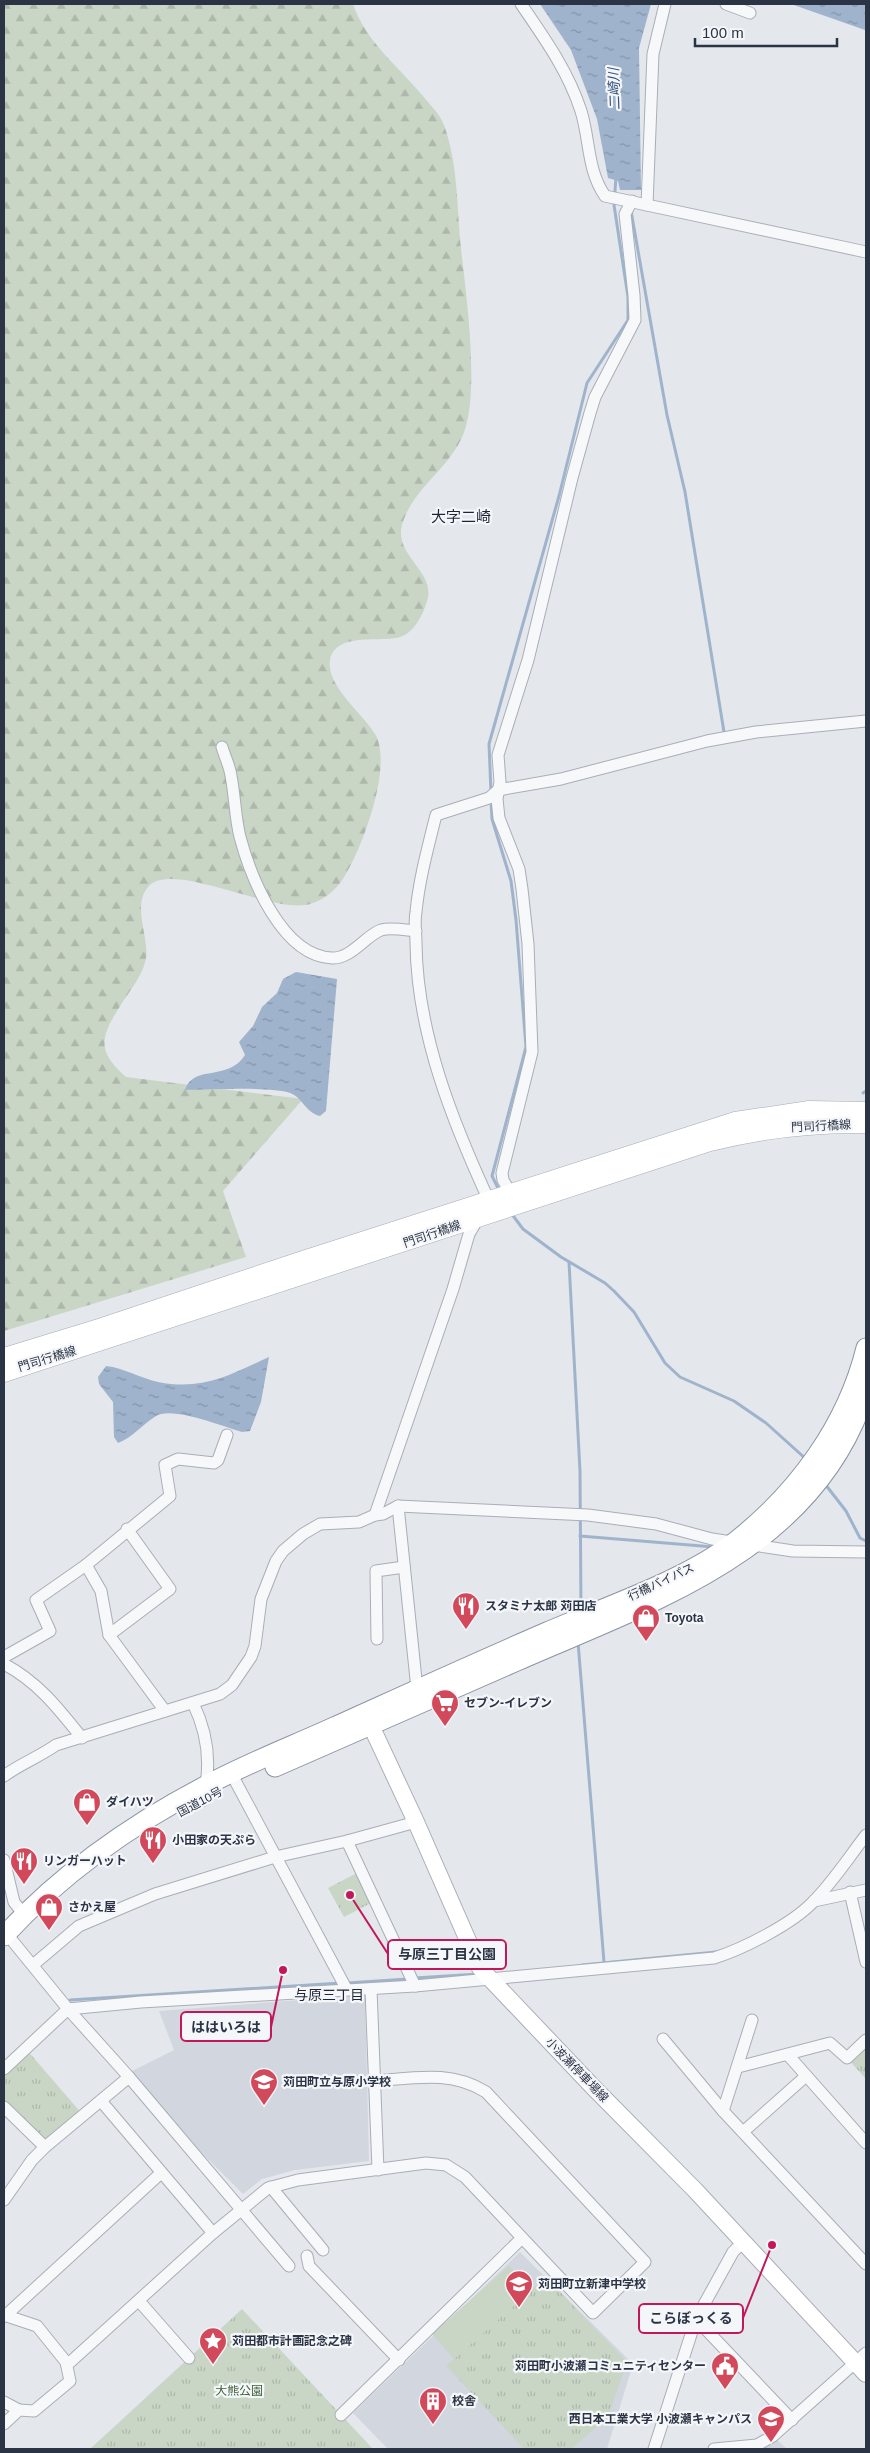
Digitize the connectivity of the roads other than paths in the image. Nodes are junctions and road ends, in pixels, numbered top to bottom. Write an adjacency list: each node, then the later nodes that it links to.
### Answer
1 (521, 4): 5 (street)
2 (665, 4): 6 (street)
3 (726, 4): 4 (street)
4 (750, 13)
5 (632, 201): 6 (street); 10 (street)
6 (647, 204): 7 (street)
7 (866, 252)
8 (866, 721): 10 (street)
9 (222, 747): 11 (street)
10 (498, 790): 11 (street); 14 (street)
11 (416, 930): 15 (street)
12 (866, 1111): 14 (main road, 門司行橋線)
13 (866, 1124): 14 (main road, 門司行橋線)
14 (514, 1200): 15 (main road, 門司行橋線)
15 (487, 1210): 17 (main road, 門司行橋線); 18 (main road, 門司行橋線); 22 (street)
16 (866, 1348): 24 (highway, 行橋バイパス)
17 (4, 1356)
18 (4, 1372)
19 (866, 1391): 25 (highway, 行橋バイパス)
20 (227, 1435): 23 (street)
21 (398, 1506): 22 (street); 24 (street); 28 (street)
22 (375, 1515): 34 (street)
23 (127, 1529): 27 (street); 29 (street)
24 (735, 1542): 25 (street); 33 (highway, 行橋バイパス)
25 (753, 1545): 26 (street); 36 (highway, 行橋バイパス)
26 (866, 1552)
27 (86, 1564): 29 (street); 31 (street)
28 (404, 1567): 30 (street); 33 (street)
29 (109, 1635): 35 (street)
30 (376, 1639)
31 (4, 1656)
32 (4, 1664): 37 (street)
33 (417, 1689): 36 (highway, 行橋バイパス)
34 (193, 1704): 35 (street); 40 (street)
35 (165, 1711): 37 (street)
36 (368, 1719): 39 (highway, 国道10号); 41 (main road, 小波瀬停車場線)
37 (82, 1738): 38 (street)
38 (4, 1776)
39 (234, 1778): 40 (highway, 国道10号); 44 (street)
40 (204, 1793): 49 (highway, 国道10号); 50 (highway, 国道10号)
41 (416, 1822): 43 (street); 53 (main road, 小波瀬停車場線)
42 (866, 1835): 48 (street)
43 (347, 1841): 44 (street); 54 (street)
44 (275, 1857): 52 (street); 56 (street)
45 (4, 1860): 49 (street)
46 (866, 1890): 47 (street)
47 (850, 1892): 48 (street); 51 (street)
48 (814, 1901): 53 (street)
49 (24, 1915): 50 (highway, 国道10号)
50 (7, 1940): 52 (street)
51 (866, 1962)
52 (33, 1965): 57 (street)
53 (491, 1980): 54 (street); 80 (main road, 小波瀬停車場線)
54 (415, 1986): 55 (street)
55 (371, 1989): 56 (street); 66 (street)
56 (347, 1990): 57 (street)
57 (68, 2009): 63 (street); 65 (street)
58 (752, 2020): 62 (street)
59 (663, 2039): 69 (street)
60 (866, 2040): 61 (street)
61 (788, 2055): 62 (street); 64 (street)
62 (738, 2067): 69 (street)
63 (4, 2069)
64 (806, 2076): 70 (street); 71 (street)
65 (130, 2077): 67 (street); 77 (street)
66 (374, 2081): 73 (street); 79 (street)
67 (100, 2102): 72 (street); 74 (street)
68 (4, 2107): 72 (street)
69 (723, 2111): 70 (street)
70 (743, 2132): 83 (street)
71 (866, 2143)
72 (45, 2147): 76 (street)
73 (378, 2170): 75 (street); 79 (street)
74 (161, 2173): 78 (street); 86 (street)
75 (271, 2187): 77 (street); 81 (street)
76 (4, 2200)
77 (242, 2209): 78 (street); 84 (street)
78 (213, 2233): 85 (street)
79 (522, 2238): 89 (street)
80 (743, 2242): 87 (street); 90 (main road, 小波瀬停車場線)
81 (323, 2250)
82 (307, 2256): 89 (street)
83 (866, 2264)
84 (289, 2266)
85 (139, 2301): 88 (street); 91 (street)
86 (5, 2316): 91 (street)
87 (696, 2319): 95 (street); 97 (street)
88 (189, 2358)
89 (399, 2360): 94 (street)
90 (863, 2363): 95 (street)
91 (67, 2365): 93 (street)
92 (4, 2402): 93 (street)
93 (19, 2410): 96 (street)
94 (341, 2415)
95 (792, 2420): 98 (street)
96 (4, 2424)
97 (654, 2449)
98 (714, 2449)

